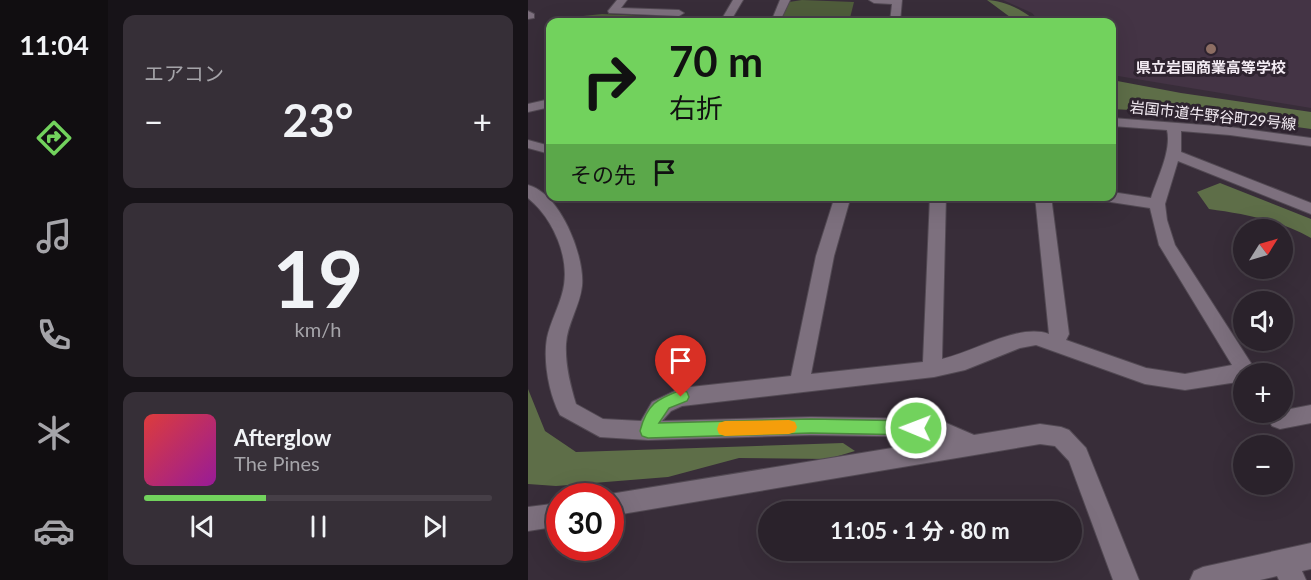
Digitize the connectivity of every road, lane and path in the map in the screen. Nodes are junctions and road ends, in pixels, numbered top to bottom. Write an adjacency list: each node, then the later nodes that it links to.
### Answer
1 (622, 0): 6 (street)
2 (738, 0): 7 (street)
3 (785, 0): 8 (street)
4 (874, 0): 5 (street)
5 (898, 0): 9 (street)
6 (675, 18)
7 (727, 18)
8 (776, 18)
9 (896, 18)
10 (546, 104): 11 (street)
11 (528, 108)
12 (1116, 122): 13 (street, 岩国市道牛野谷町29号線)
13 (1173, 126): 14 (street, 岩国市道牛野谷町29号線); 17 (street)
14 (1311, 142)
15 (528, 144): 16 (street)
16 (546, 149)
17 (1174, 154): 23 (street); 24 (street)
18 (528, 190): 32 (street)
19 (1116, 198): 23 (street)
20 (842, 201): 29 (street)
21 (938, 201): 27 (street)
22 (1044, 201): 25 (street)
23 (1157, 204): 26 (street)
24 (1311, 209)
25 (1056, 343): 27 (street); 28 (street)
26 (1241, 363)
27 (934, 369): 29 (street)
28 (1233, 374)
29 (799, 385): 32 (street)
30 (1311, 414): 31 (street)
31 (1293, 417)
32 (648, 431): 33 (street)
33 (973, 445): 34 (street); 39 (street)
34 (624, 503)
35 (546, 516): 36 (street)
36 (528, 519)
37 (1311, 556): 38 (street)
38 (1288, 572): 40 (street)
39 (1126, 580)
40 (1203, 580)

